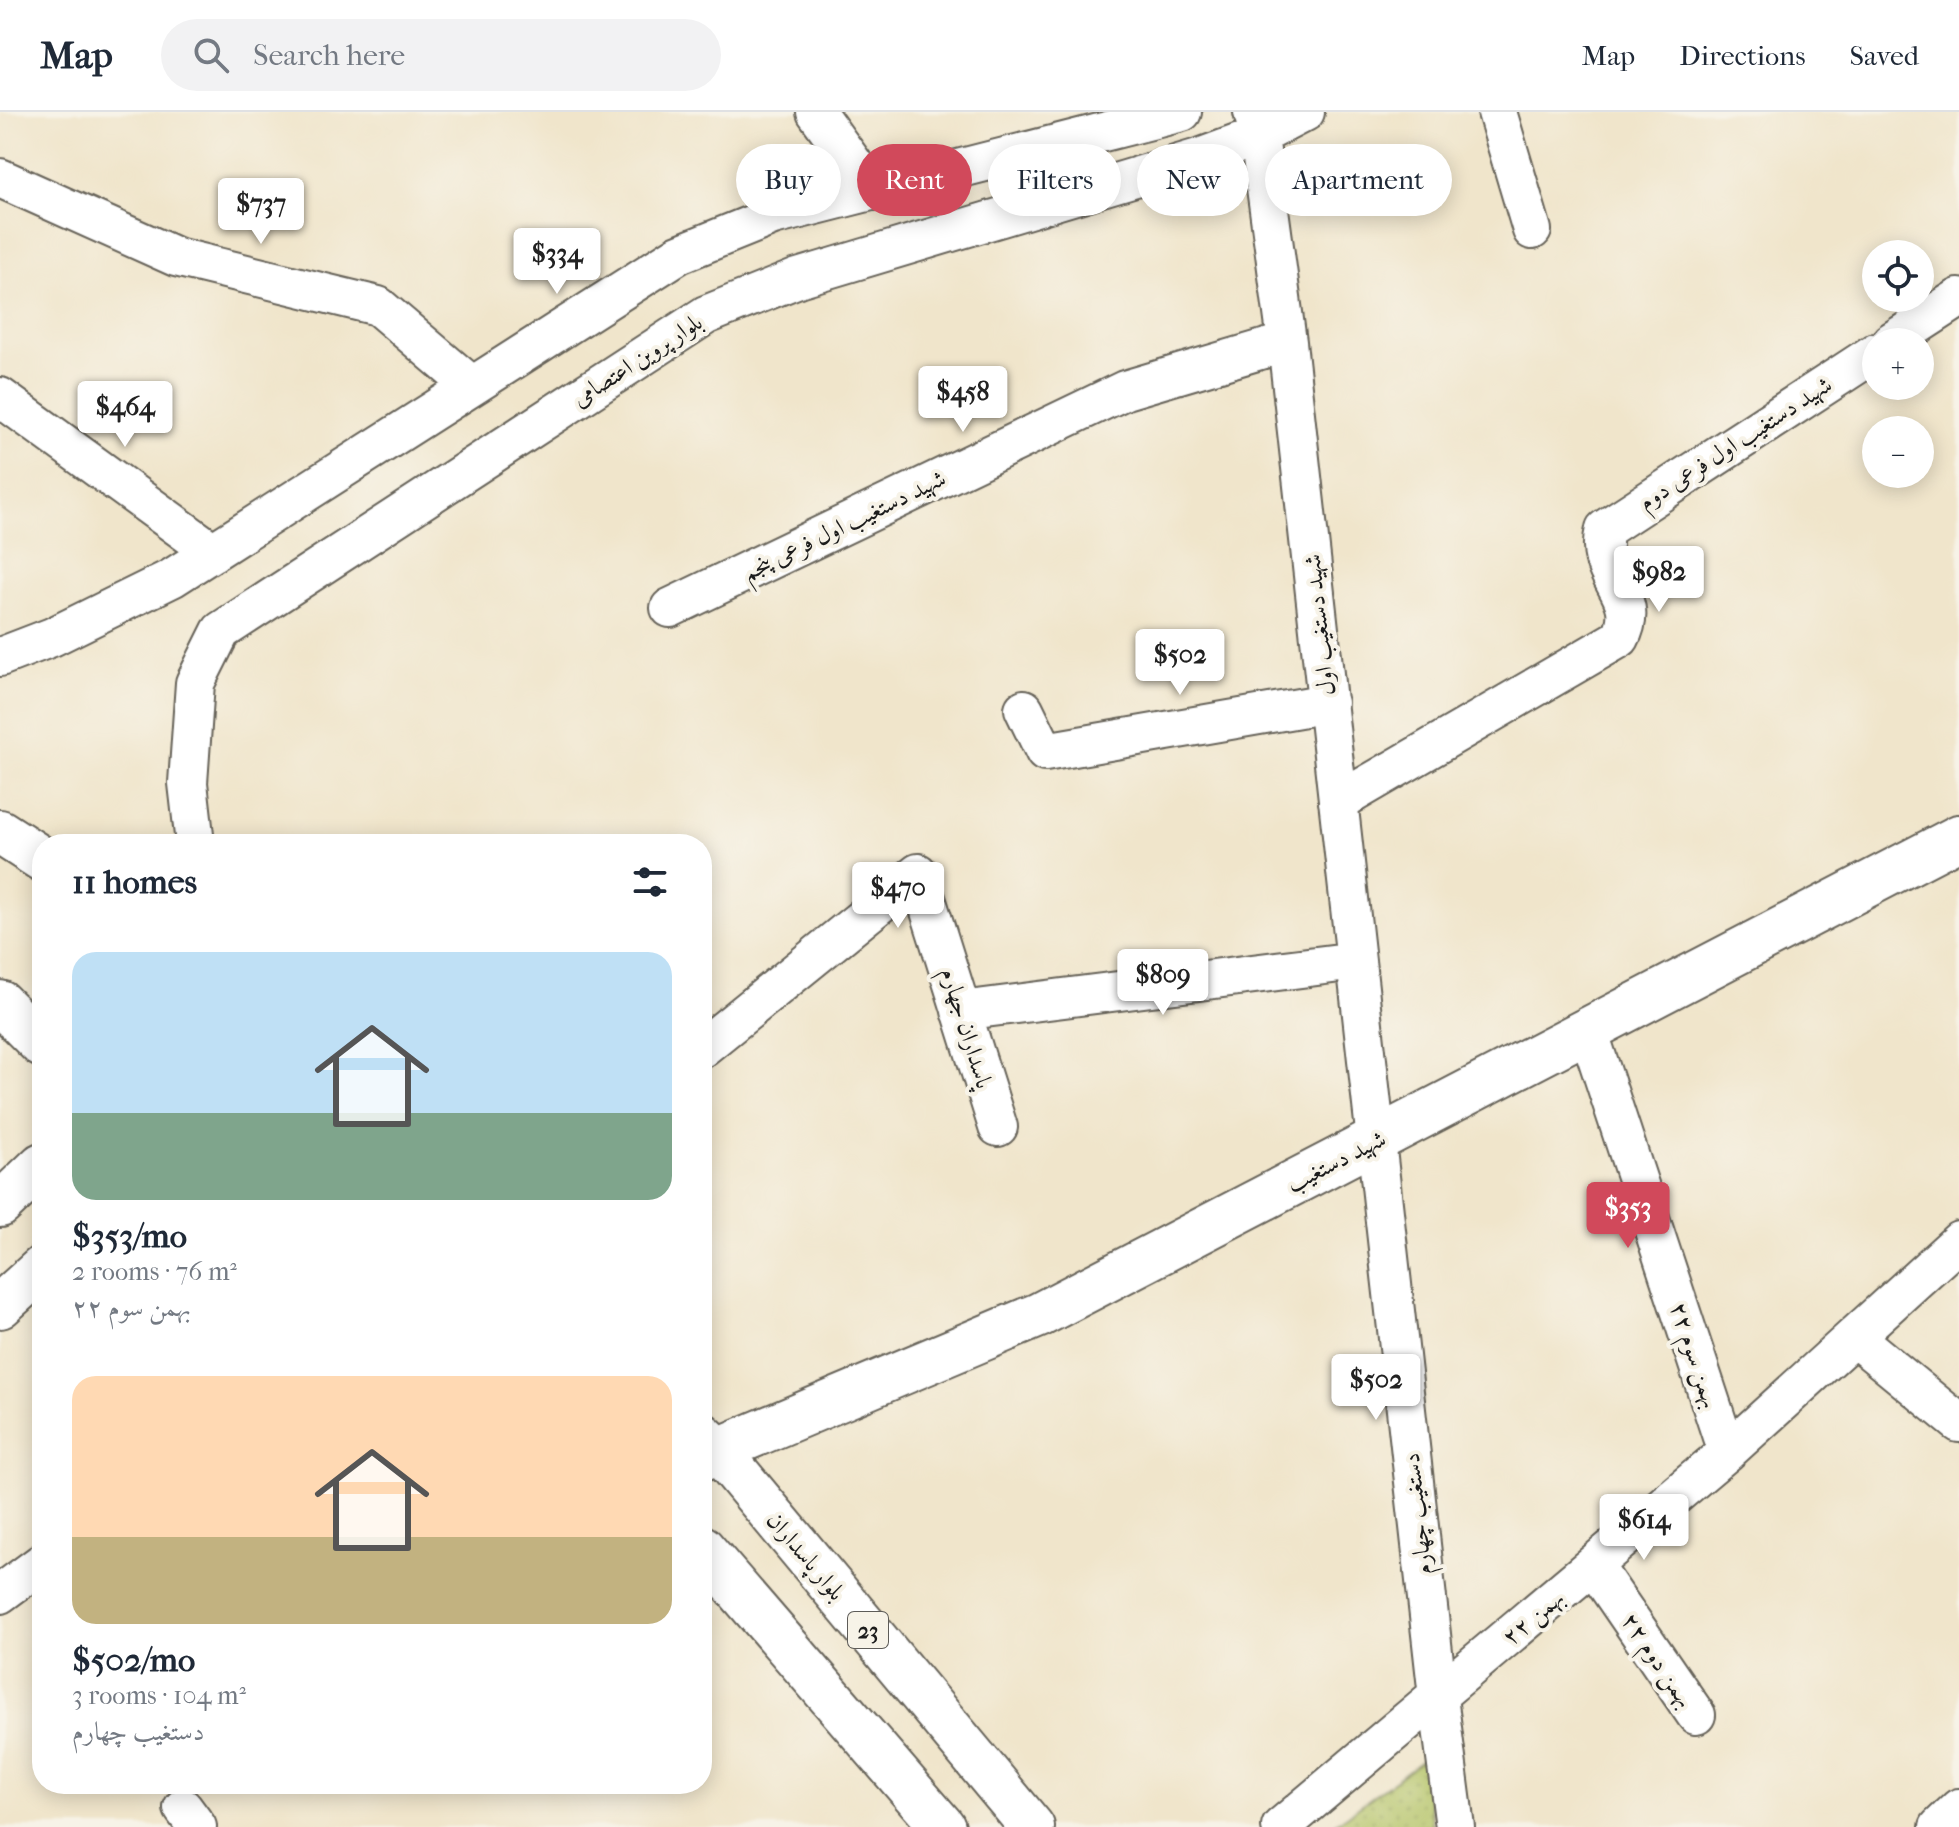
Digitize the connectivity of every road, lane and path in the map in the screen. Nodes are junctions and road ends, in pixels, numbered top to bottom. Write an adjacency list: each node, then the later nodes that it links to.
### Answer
1 (816, 112): 8 (street)
2 (1182, 112): 5 (street)
3 (1305, 112): 6 (street, بلوار پروین اعتصامی)
4 (1497, 112): 11 (street)
5 (1118, 120): 7 (street)
6 (1256, 124): 14 (street, شهید دستغیب اول); 25 (street, بلوار پروین اعتصامی)
7 (972, 162)
8 (857, 169)
9 (0, 178): 16 (street)
10 (857, 195): 16 (street)
11 (1532, 230)
12 (1959, 298): 13 (street)
13 (1913, 328)
14 (1287, 342): 19 (street, شهید دستغیب اول فرعی پنجم); 21 (street, شهید دستغیب اول)
15 (1862, 361): 23 (street, شهید دستغیب اول فرعی دوم)
16 (472, 386): 18 (street)
17 (0, 397): 18 (street)
18 (213, 552): 20 (street)
19 (670, 608)
20 (0, 657)
21 (1328, 703): 22 (street); 23 (street, شهید دستغیب اول)
22 (1024, 709)
23 (1338, 802): 28 (street, شهید دستغیب اول)
24 (0, 832): 27 (main road)
25 (194, 834)
26 (1959, 837): 31 (main road, شهید دستغیب)
27 (32, 853)
28 (1356, 961): 30 (street); 35 (street, شهید دستغیب اول)
29 (0, 1003): 32 (main road)
30 (961, 1011): 33 (street, پاسداران جهارم); 34 (street, پاسداران جهارم)
31 (1588, 1030): 35 (main road, شهید دستغیب); 44 (street, ۲۲ بهمن سوم)
32 (32, 1035)
33 (712, 1040)
34 (998, 1127)
35 (1376, 1140): 43 (main road, شهید دستغیب); 50 (street, دستغیب چهارم)
36 (32, 1175): 37 (main road)
37 (0, 1205)
38 (1959, 1241): 41 (street, ۲۲ بهمن)
39 (32, 1277): 40 (main road)
40 (0, 1306)
41 (1854, 1337): 42 (street); 44 (street, ۲۲ بهمن)
42 (1959, 1423)
43 (712, 1446)
44 (1727, 1452): 47 (street, ۲۲ بهمن)
45 (712, 1454): 54 (main road, بلوار پاسداران / 23)
46 (712, 1560): 53 (main road)
47 (1593, 1565): 50 (street, ۲۲ بهمن); 51 (street, ۲۲ بهمن دوم)
48 (32, 1570): 49 (street)
49 (0, 1594)
50 (1438, 1697): 55 (street, ۲۲ بهمن); 56 (street, دستغیب چهارم)
51 (1696, 1715)
52 (1959, 1808): 57 (street)
53 (943, 1827)
54 (1032, 1827)
55 (1281, 1827)
56 (1455, 1827)
57 (1939, 1827)

